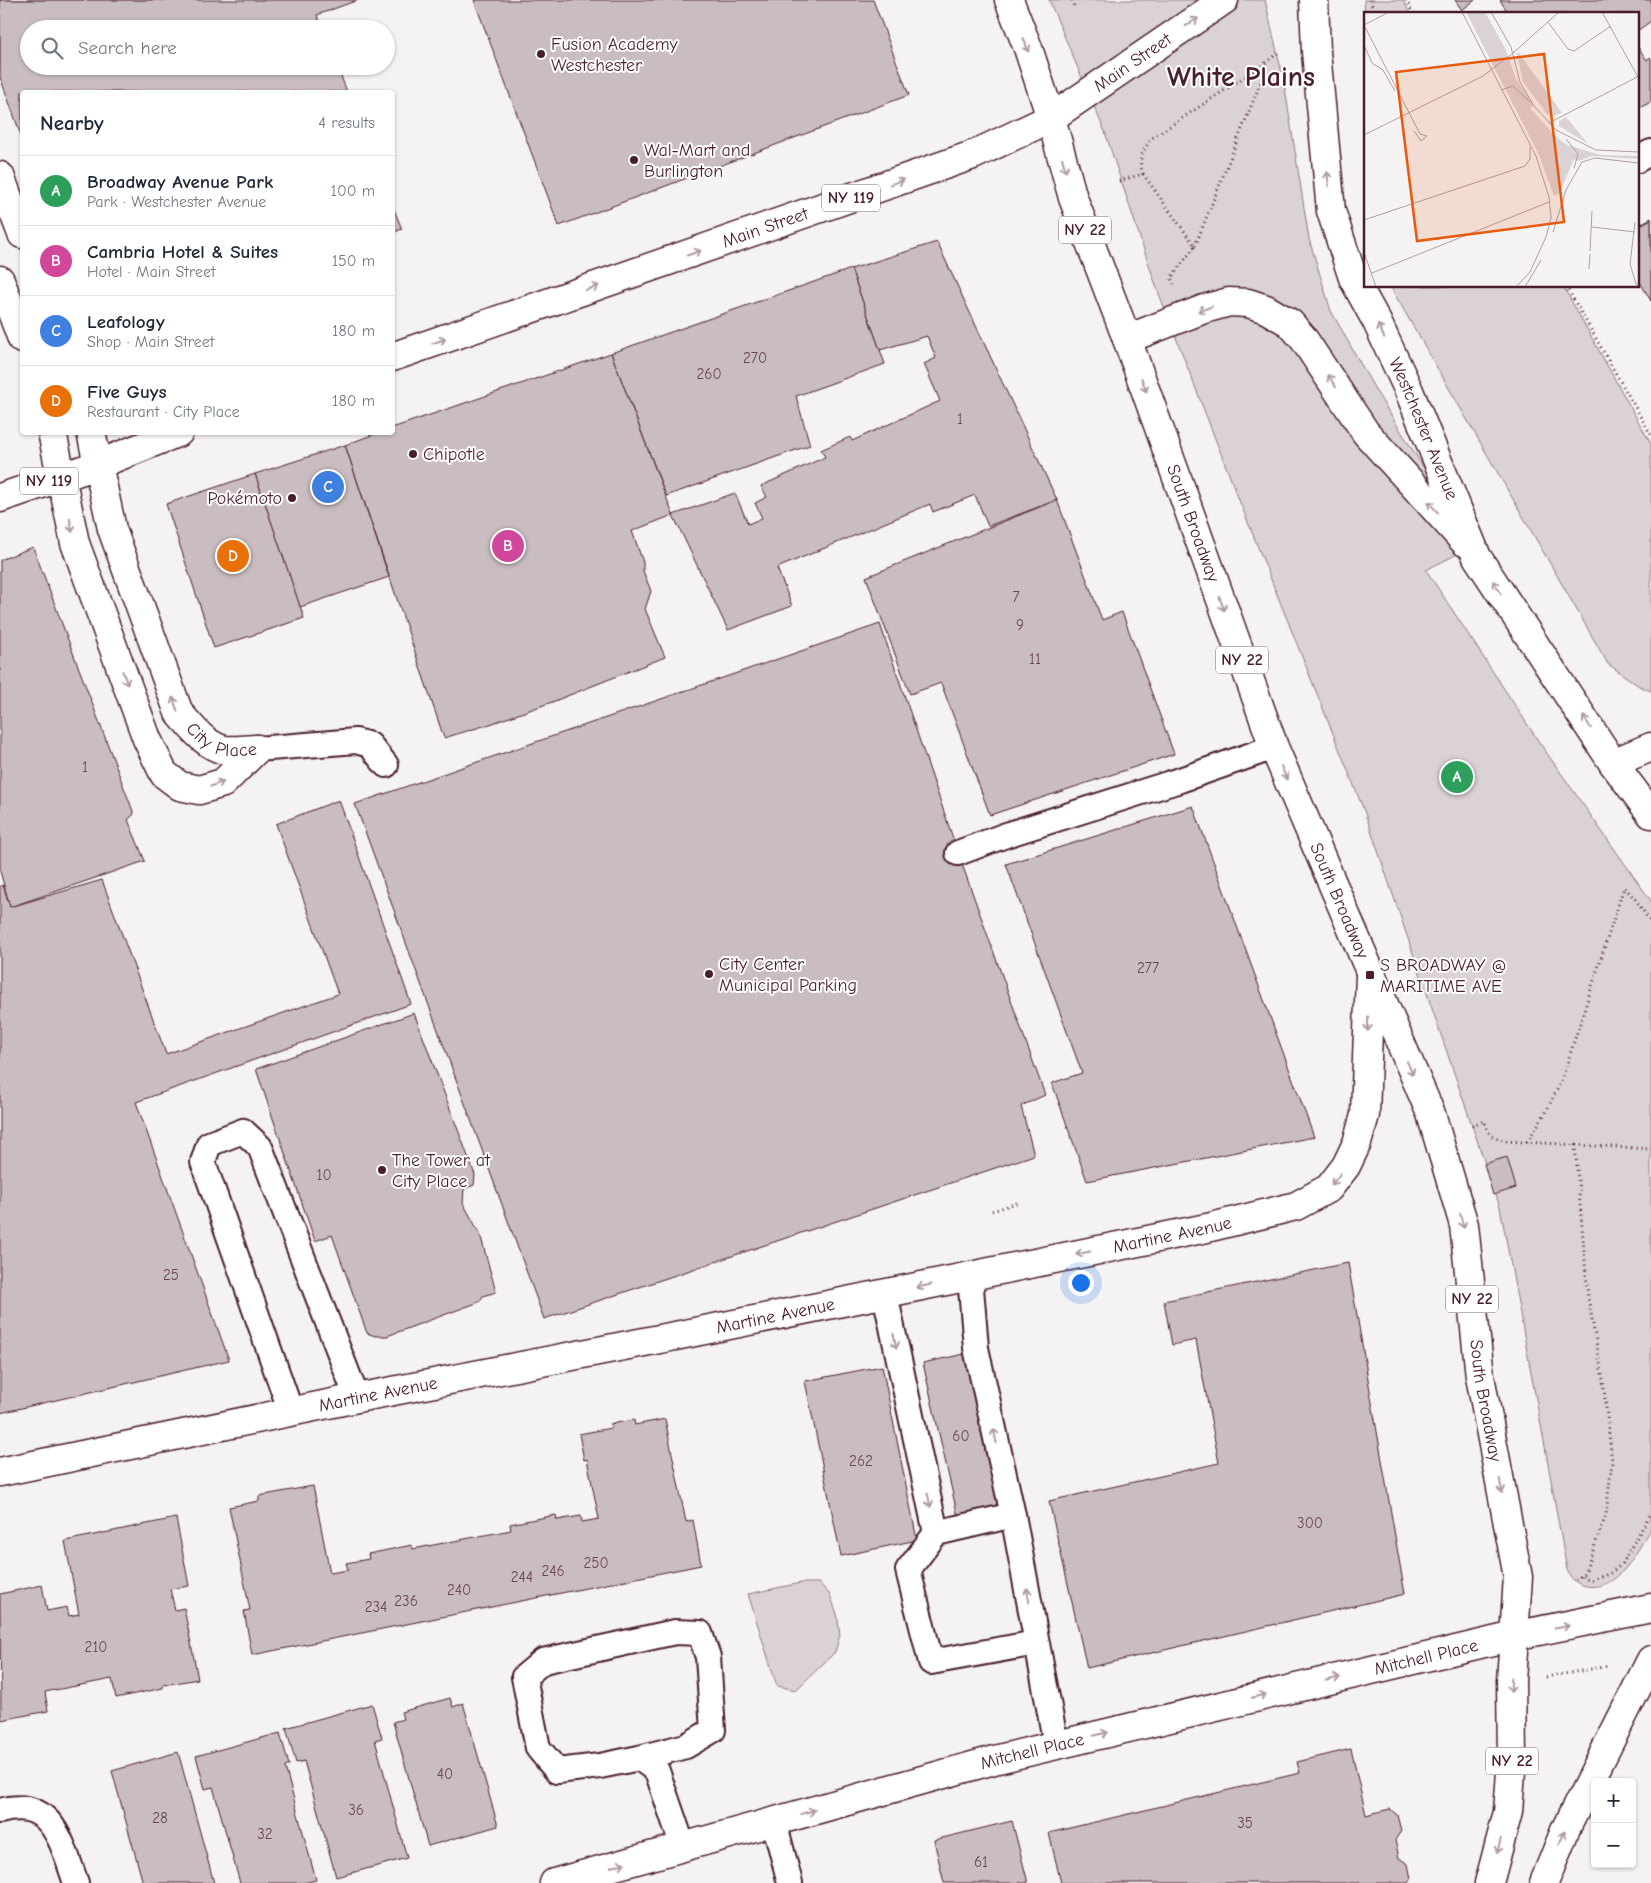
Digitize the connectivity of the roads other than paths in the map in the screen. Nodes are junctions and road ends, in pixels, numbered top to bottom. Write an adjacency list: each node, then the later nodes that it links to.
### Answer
1 (1009, 0): 4 (main road, NY 22, one-way to 4)
2 (1224, 0): 4 (main road, Main Street / NY 119, one-way to 2)
3 (1314, 0): 19 (main road, Westchester Avenue, one-way to 3)
4 (1051, 118): 11 (main road, South Broadway / NY 22, one-way to 11); 12 (main road, Main Street / NY 119, one-way to 4)
5 (1651, 152): 6 (lane)
6 (1638, 159)
7 (0, 176): 8 (main road)
8 (20, 229)
9 (0, 280): 10 (main road)
10 (20, 334)
11 (1127, 339): 19 (main road, one-way to 11); 20 (main road, South Broadway / NY 22, one-way to 20)
12 (395, 356)
13 (53, 435): 17 (main road, City Place)
14 (92, 435): 16 (main road, City Place)
15 (172, 435): 16 (main road, NY 119)
16 (98, 465): 17 (main road, NY 119); 22 (main road, City Place, one-way to 16)
17 (62, 477): 18 (main road, NY 119); 22 (main road, City Place, one-way to 22)
18 (0, 498)
19 (1478, 556): 23 (main road, Westchester Avenue, one-way to 19)
20 (1274, 747): 26 (lane); 27 (main road, South Broadway / NY 22, one-way to 27)
21 (1651, 747): 23 (main road)
22 (256, 749): 24 (lane)
23 (1613, 763): 25 (main road, Westchester Avenue)
24 (386, 765)
25 (1651, 814)
26 (958, 852)
27 (1370, 975): 28 (main road, Martine Avenue, one-way to 28); 36 (main road, South Broadway / NY 22, one-way to 36)
28 (970, 1276): 29 (main road, Martine Avenue, one-way to 29); 33 (lane, one-way to 28)
29 (886, 1294): 30 (main road, Martine Avenue); 34 (lane, one-way to 34)
30 (357, 1398): 31 (main road, Martine Avenue); 31 (lane)
31 (291, 1412): 32 (main road, Martine Avenue)
32 (0, 1472)
33 (1013, 1515): 34 (lane); 37 (lane, one-way to 33)
34 (936, 1533): 37 (lane)
35 (1651, 1608): 36 (main road, Mitchell Place, one-way to 35)
36 (1514, 1636): 39 (main road, Mitchell Place, one-way to 36); 47 (main road, South Broadway / NY 22, one-way to 47)
37 (1036, 1643): 39 (lane)
38 (1651, 1660): 48 (main road, one-way to 38)
39 (1056, 1745): 42 (main road, Mitchell Place, one-way to 39)
40 (639, 1758): 40 (lane); 43 (lane)
41 (0, 1811): 44 (lane)
42 (774, 1821): 43 (main road, Mitchell Place); 46 (lane)
43 (683, 1847): 45 (main road, Mitchell Place, one-way to 43)
44 (76, 1883)
45 (554, 1883)
46 (790, 1883)
47 (1489, 1883)
48 (1544, 1883)

